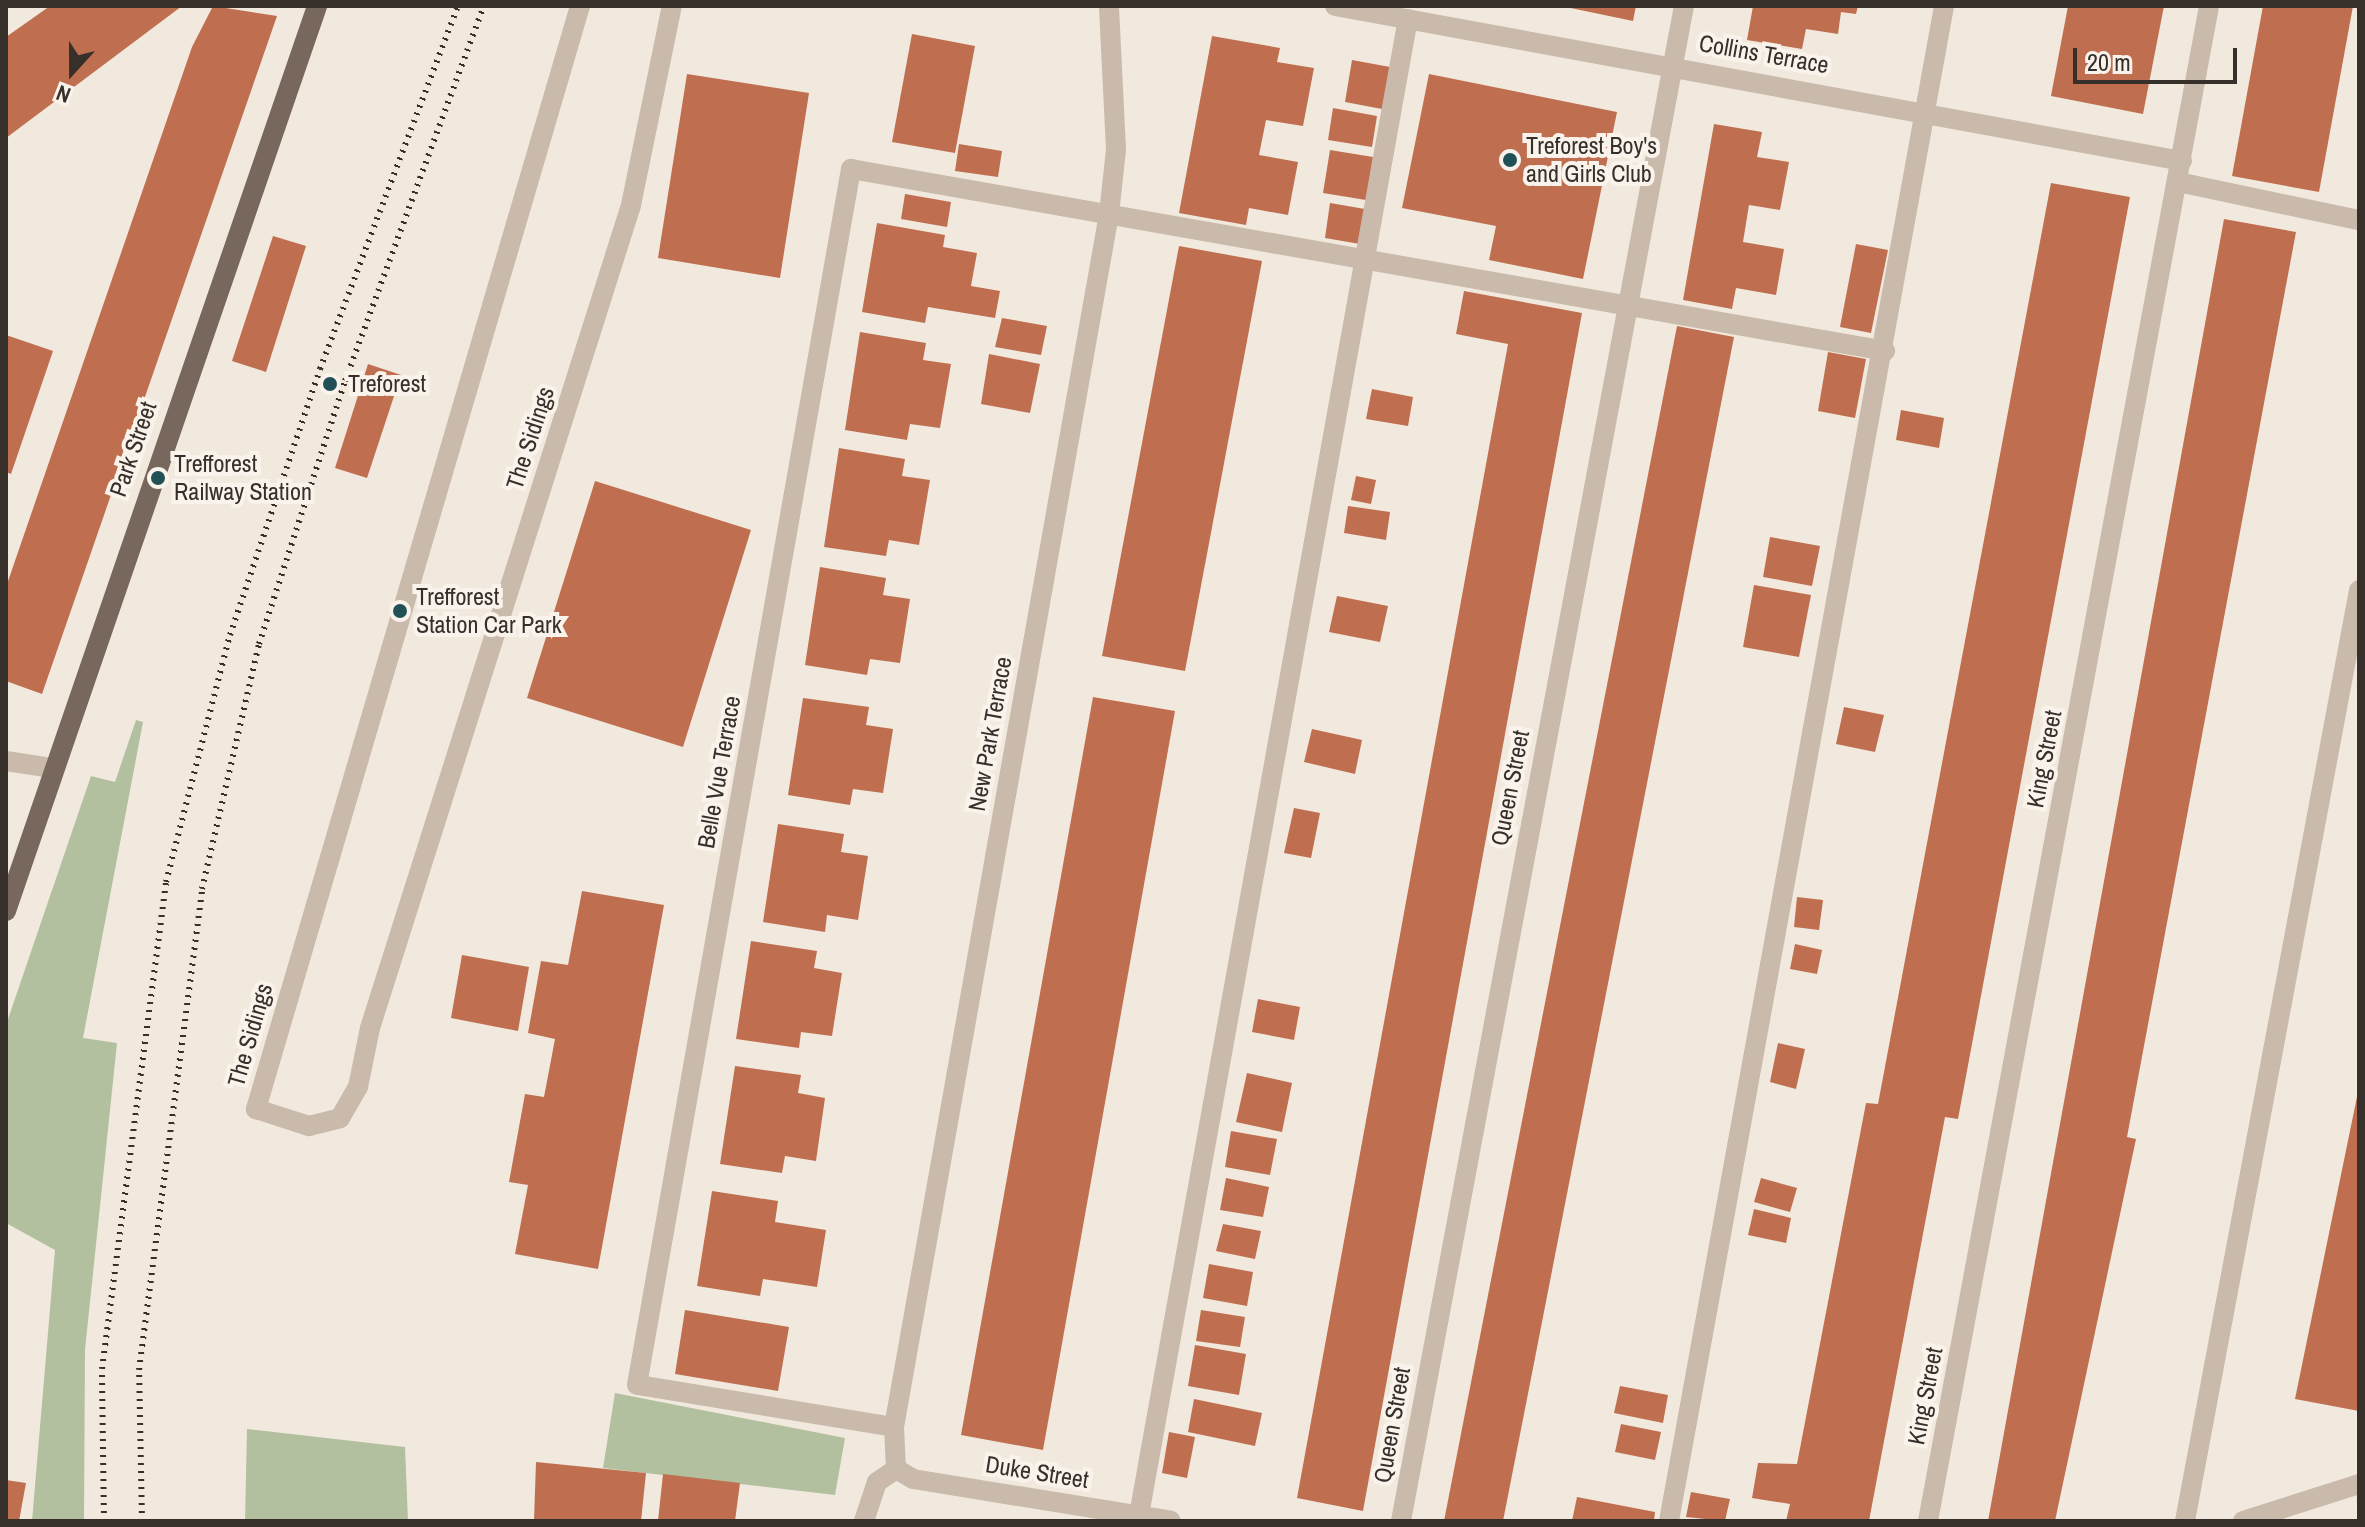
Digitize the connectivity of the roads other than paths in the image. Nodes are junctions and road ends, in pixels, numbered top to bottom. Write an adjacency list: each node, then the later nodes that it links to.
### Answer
1 (317, 6): 21 (main road, Park Street)
2 (580, 6): 3 (street, The Sidings)
3 (672, 6)
4 (1109, 6): 14 (street, New Park Terrace)
5 (1335, 6): 9 (street, Collins Terrace)
6 (1684, 6): 10 (street, Queen Street)
7 (1944, 6): 11 (street)
8 (2209, 6): 12 (street, King Street)
9 (1408, 19): 10 (street, Collins Terrace); 16 (street)
10 (1673, 64): 11 (street, Collins Terrace); 17 (street, Queen Street)
11 (1923, 109): 12 (street, Collins Terrace); 18 (street)
12 (2182, 161): 13 (street, King Street)
13 (2178, 182): 15 (street); 32 (street, King Street)
14 (1109, 214): 16 (street); 23 (street, New Park Terrace); 23 (street, Belle Vue Terrace)
15 (2359, 220)
16 (1370, 261): 17 (street); 27 (street)
17 (1632, 307): 18 (street); 30 (street, Queen Street)
18 (1885, 351): 31 (street)
19 (2359, 590): 33 (street)
20 (6, 761): 21 (street)
21 (52, 768): 22 (main road, Park Street)
22 (6, 911)
23 (894, 1427): 24 (street, New Park Terrace)
24 (896, 1469): 26 (street, Duke Street); 28 (street)
25 (2359, 1484): 34 (street)
26 (1077, 1513): 27 (street, Duke Street)
27 (1139, 1515): 29 (street, Duke Street)
28 (864, 1521)
29 (1171, 1521)
30 (1401, 1521)
31 (1669, 1521)
32 (1928, 1521)
33 (2185, 1521)
34 (2243, 1521)

